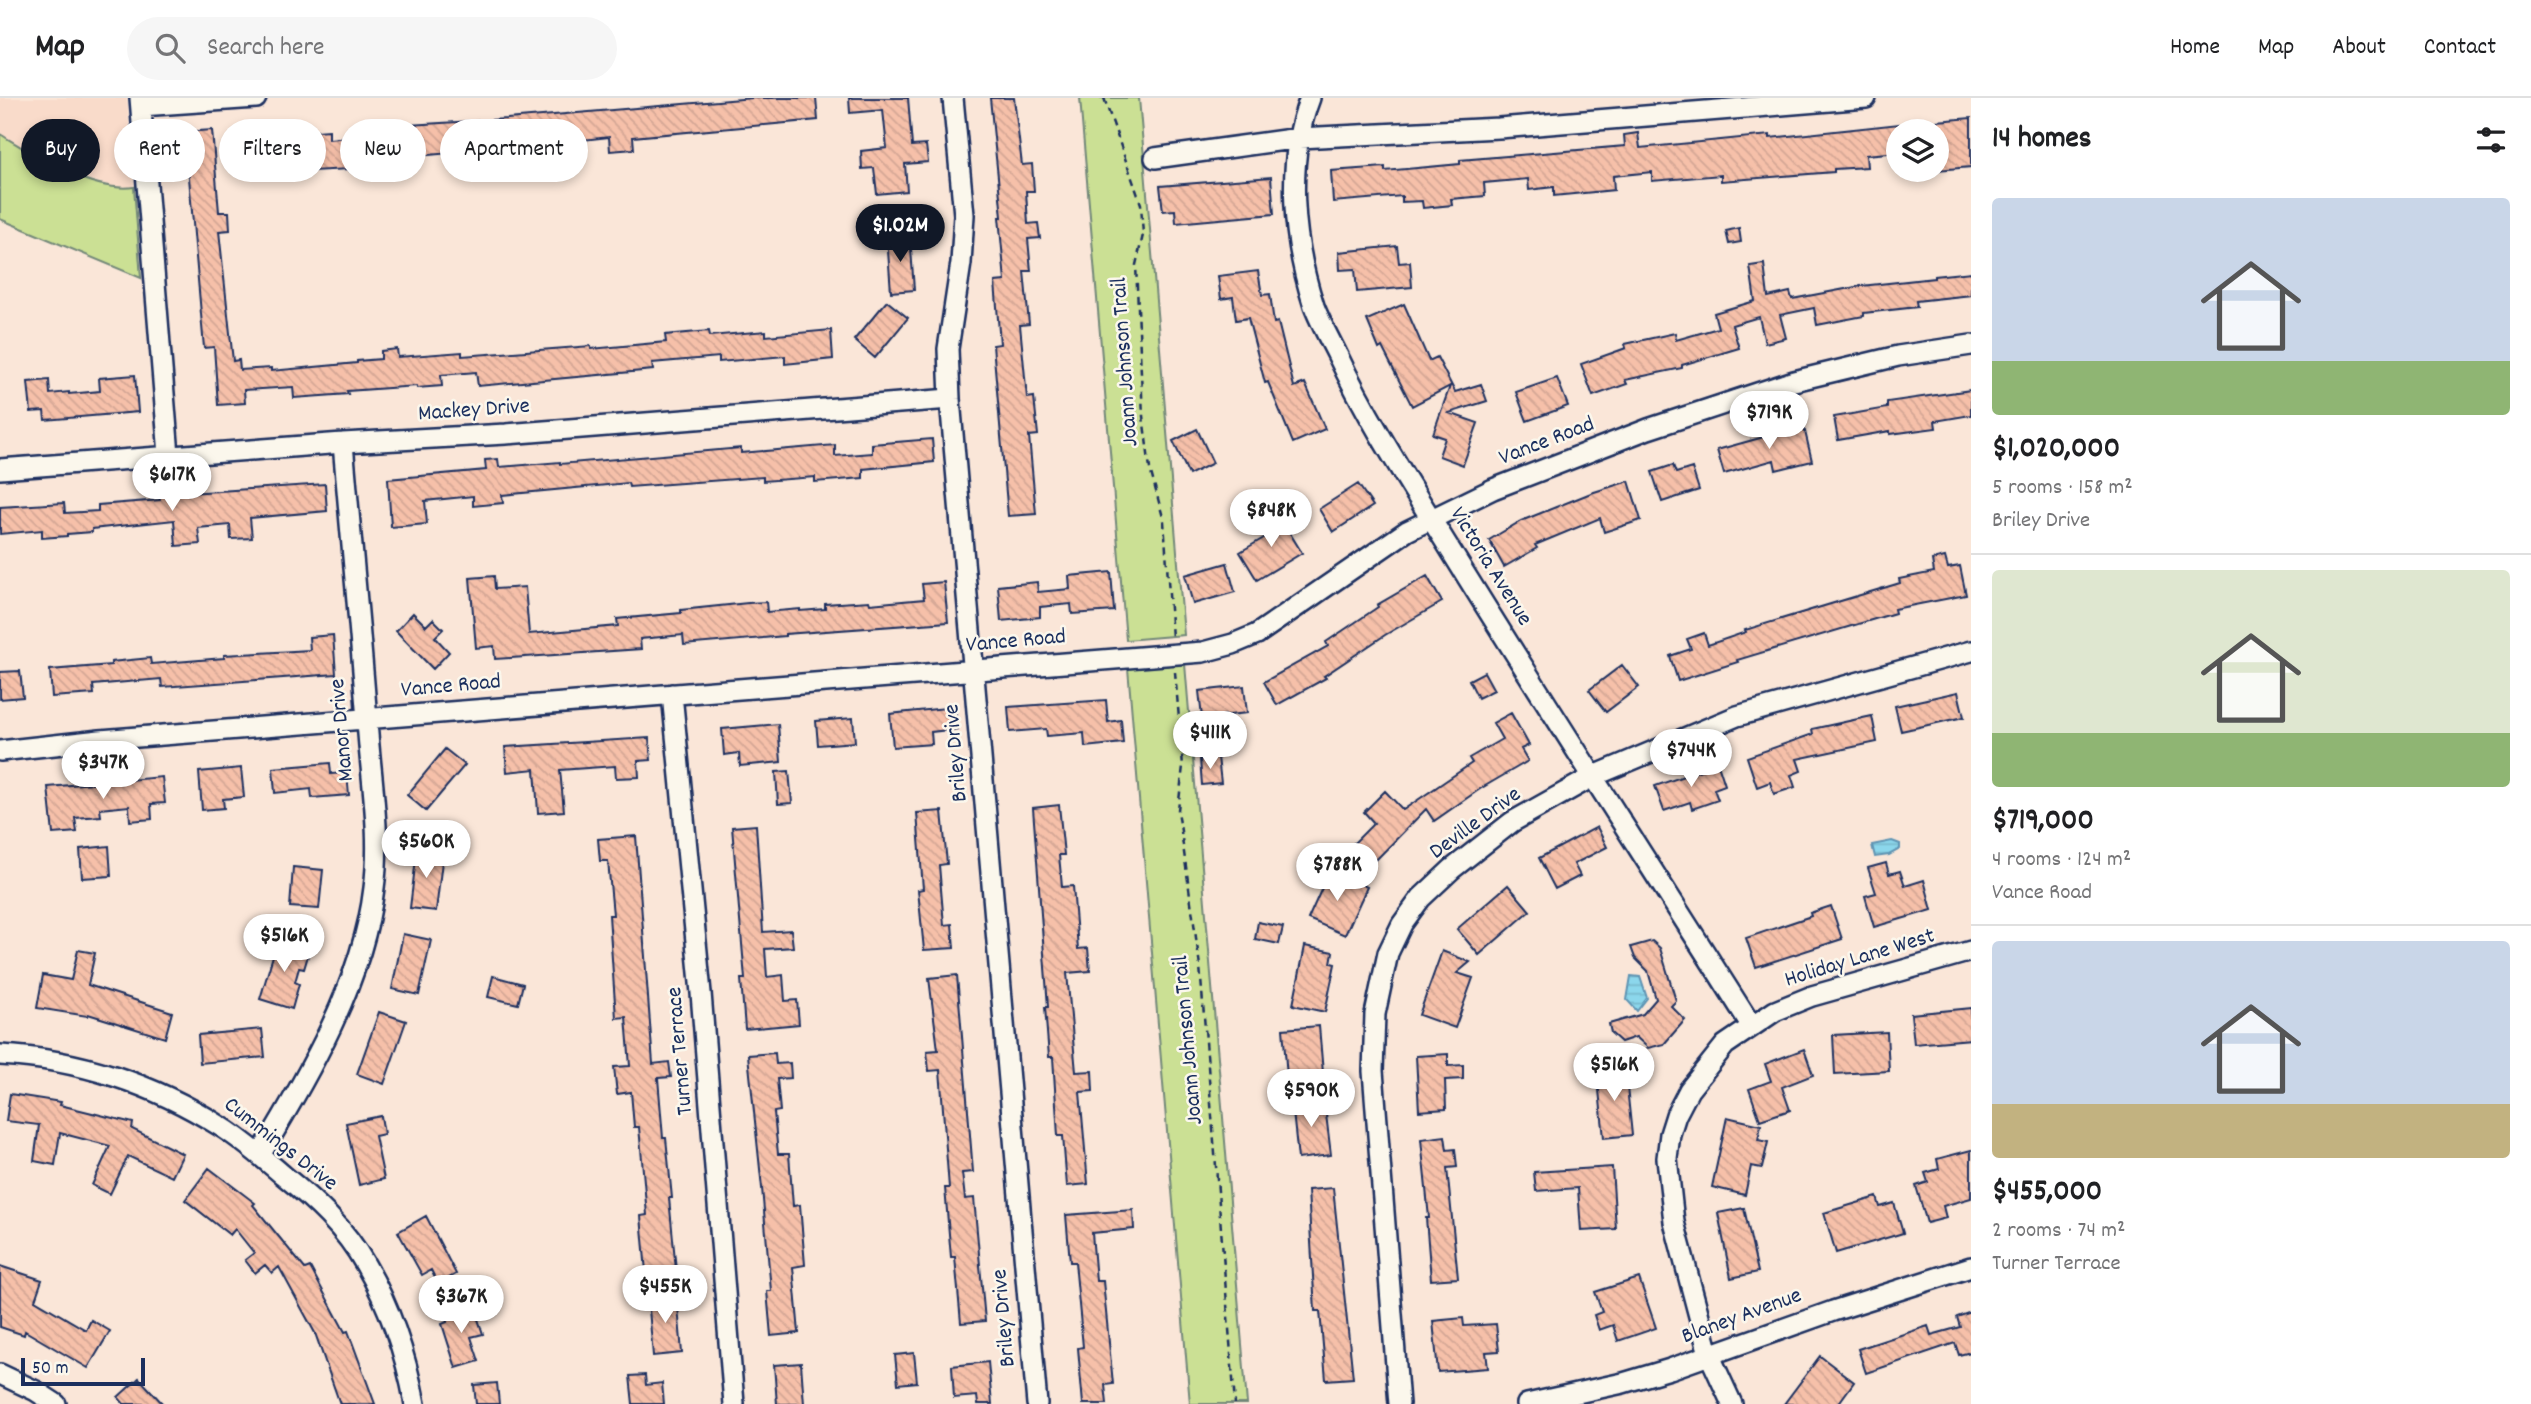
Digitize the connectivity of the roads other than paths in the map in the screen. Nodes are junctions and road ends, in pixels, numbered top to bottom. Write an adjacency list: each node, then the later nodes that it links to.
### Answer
1 (256, 98): 5 (street)
2 (953, 98): 9 (street, Briley Drive)
3 (1310, 98): 6 (street, Victoria Avenue)
4 (1866, 98): 6 (street)
5 (140, 102): 11 (street)
6 (1299, 138): 7 (street); 13 (street, Victoria Avenue)
7 (1155, 158)
8 (1971, 345): 13 (street, Vance Road)
9 (950, 399): 10 (street, Mackey Drive); 15 (street, Briley Drive)
10 (342, 443): 11 (street, Mackey Drive); 17 (street, Manor Drive)
11 (169, 455): 12 (street, Mackey Drive)
12 (0, 469)
13 (1432, 519): 15 (street, Vance Road); 19 (street, Victoria Avenue)
14 (1971, 651): 19 (street, Deville Drive)
15 (975, 670): 16 (street, Vance Road); 30 (street, Briley Drive)
16 (672, 694): 17 (street, Vance Road); 29 (street, Turner Terrace)
17 (367, 718): 18 (street, Vance Road); 23 (street, Manor Drive)
18 (0, 751)
19 (1594, 776): 21 (street, Victoria Avenue); 31 (street, Deville Drive)
20 (1971, 951): 21 (street, Holiday Lane West)
21 (1751, 1025): 25 (street, Holiday Lane West)
22 (0, 1055): 23 (street, Cummings Drive)
23 (260, 1155): 28 (street, Cummings Drive)
24 (1971, 1268): 25 (street, Blaney Avenue)
25 (1709, 1354): 32 (street, Blaney Avenue); 33 (street, Holiday Lane West)
26 (0, 1374): 27 (street)
27 (56, 1404)
28 (415, 1404)
29 (734, 1404)
30 (1037, 1404)
31 (1399, 1404)
32 (1527, 1404)
33 (1732, 1404)

